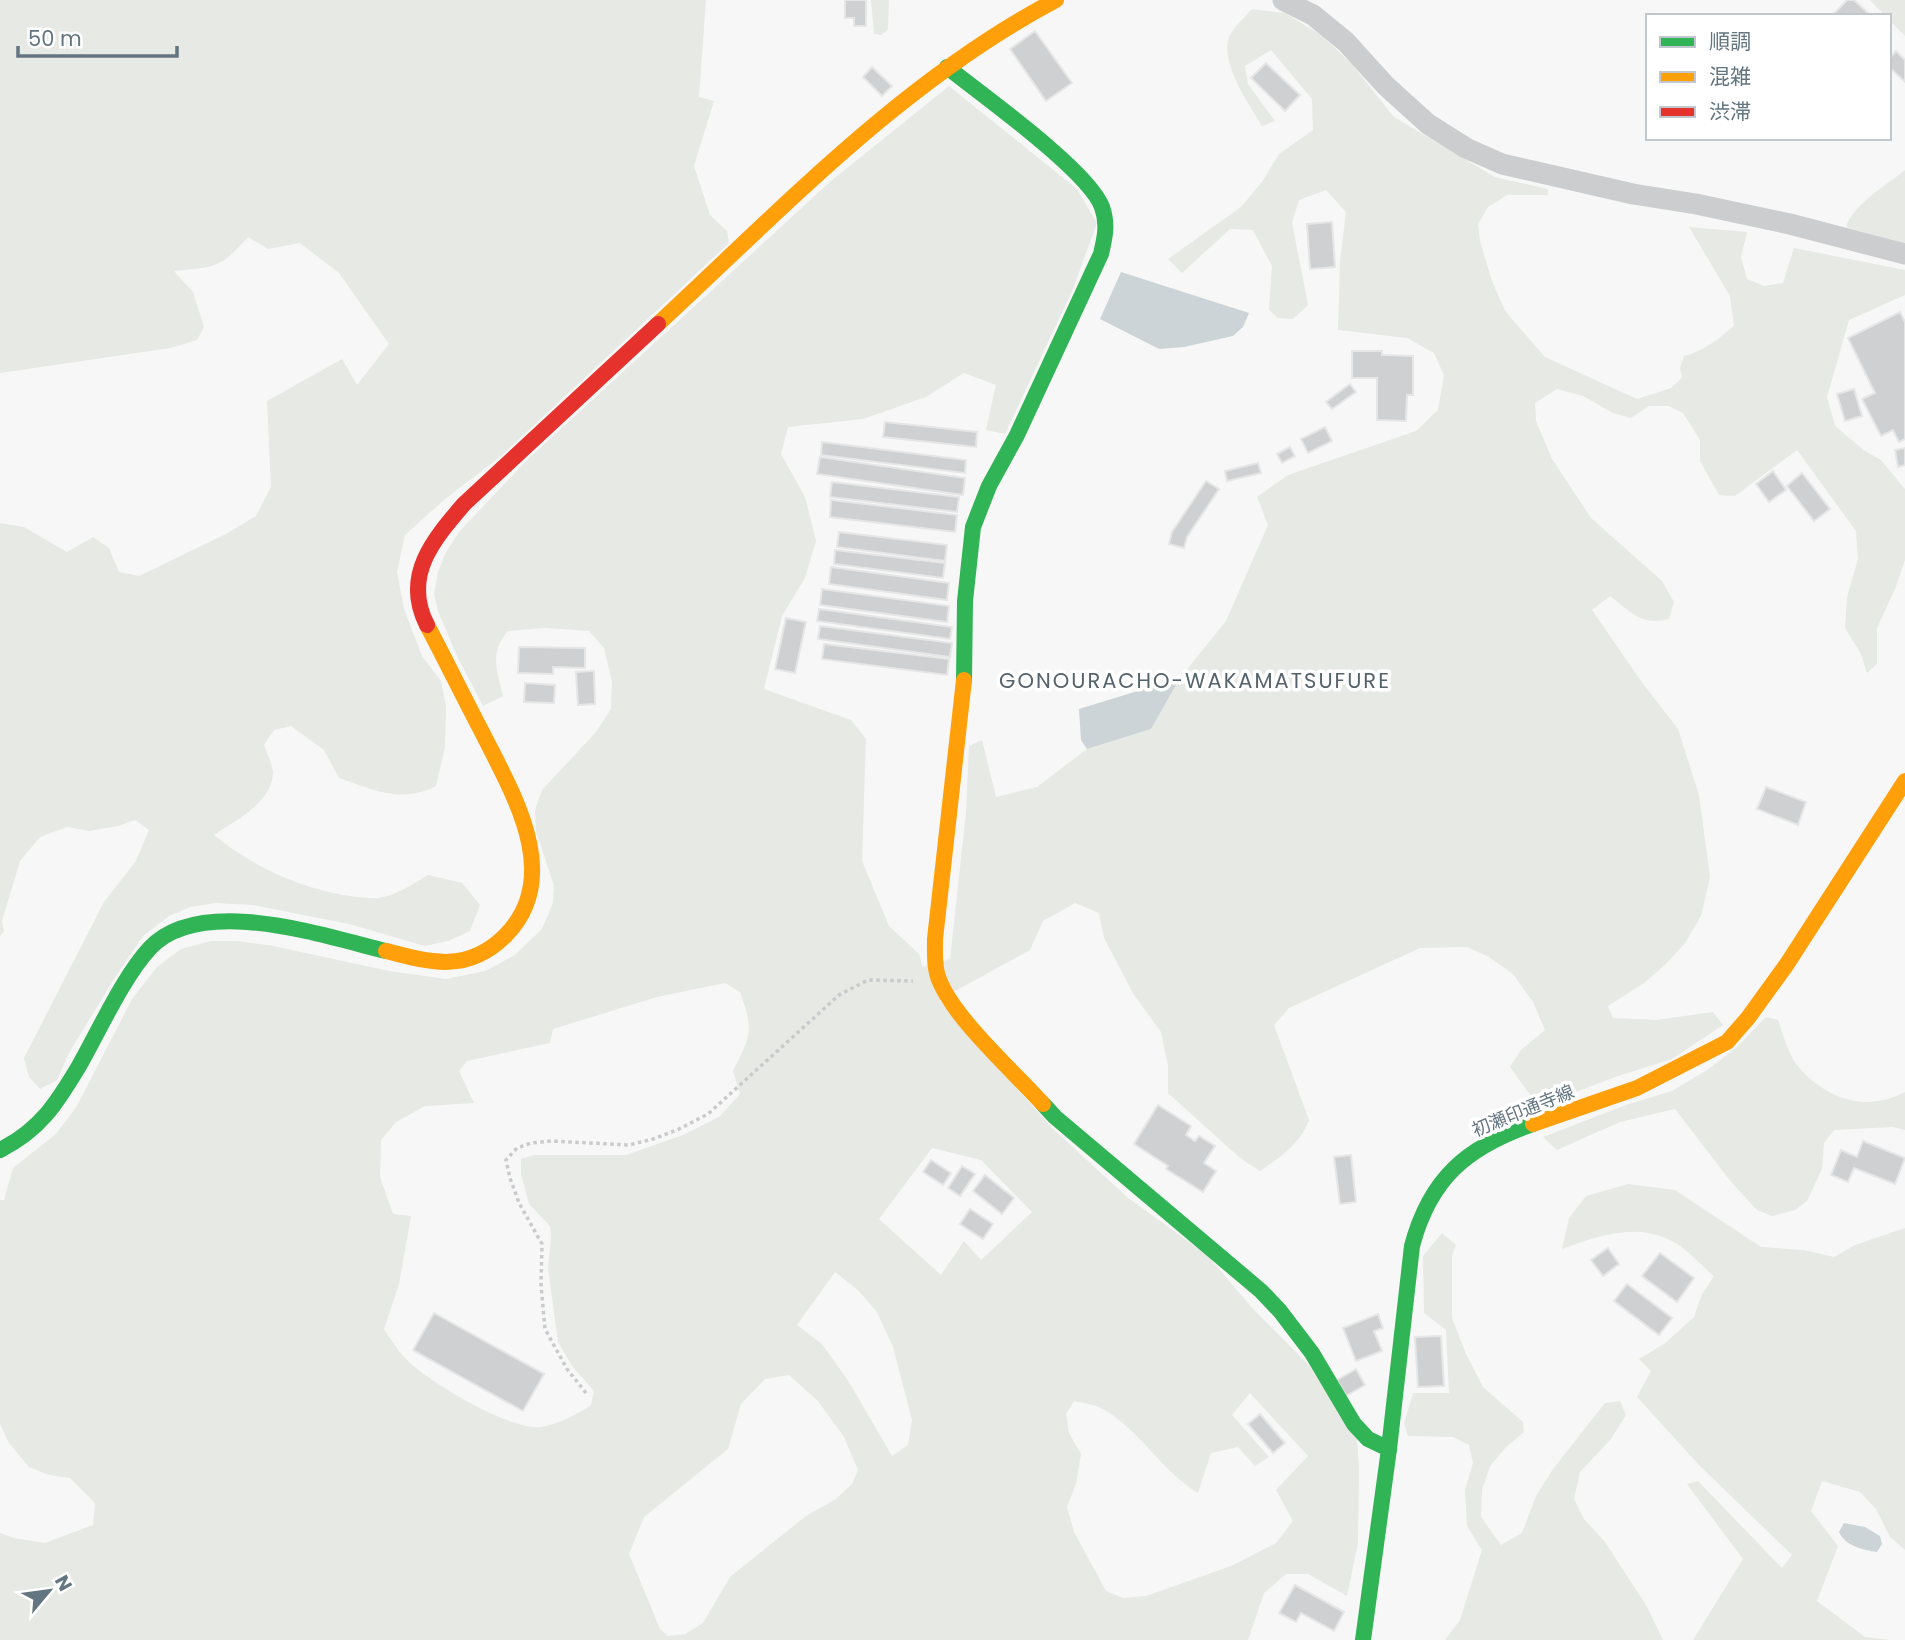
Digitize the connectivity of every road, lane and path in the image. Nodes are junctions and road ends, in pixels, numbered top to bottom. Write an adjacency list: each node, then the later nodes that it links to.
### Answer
1 (1056, 0): 3 (street)
2 (1295, 2): 4 (street)
3 (947, 67): 6 (street); 7 (street)
4 (1905, 254)
5 (1905, 781): 9 (street, 初瀬印通寺線)
6 (940, 983): 8 (path); 9 (street)
7 (0, 1150)
8 (586, 1393)
9 (1389, 1449): 10 (street, 初瀬印通寺線)
10 (1363, 1640)

